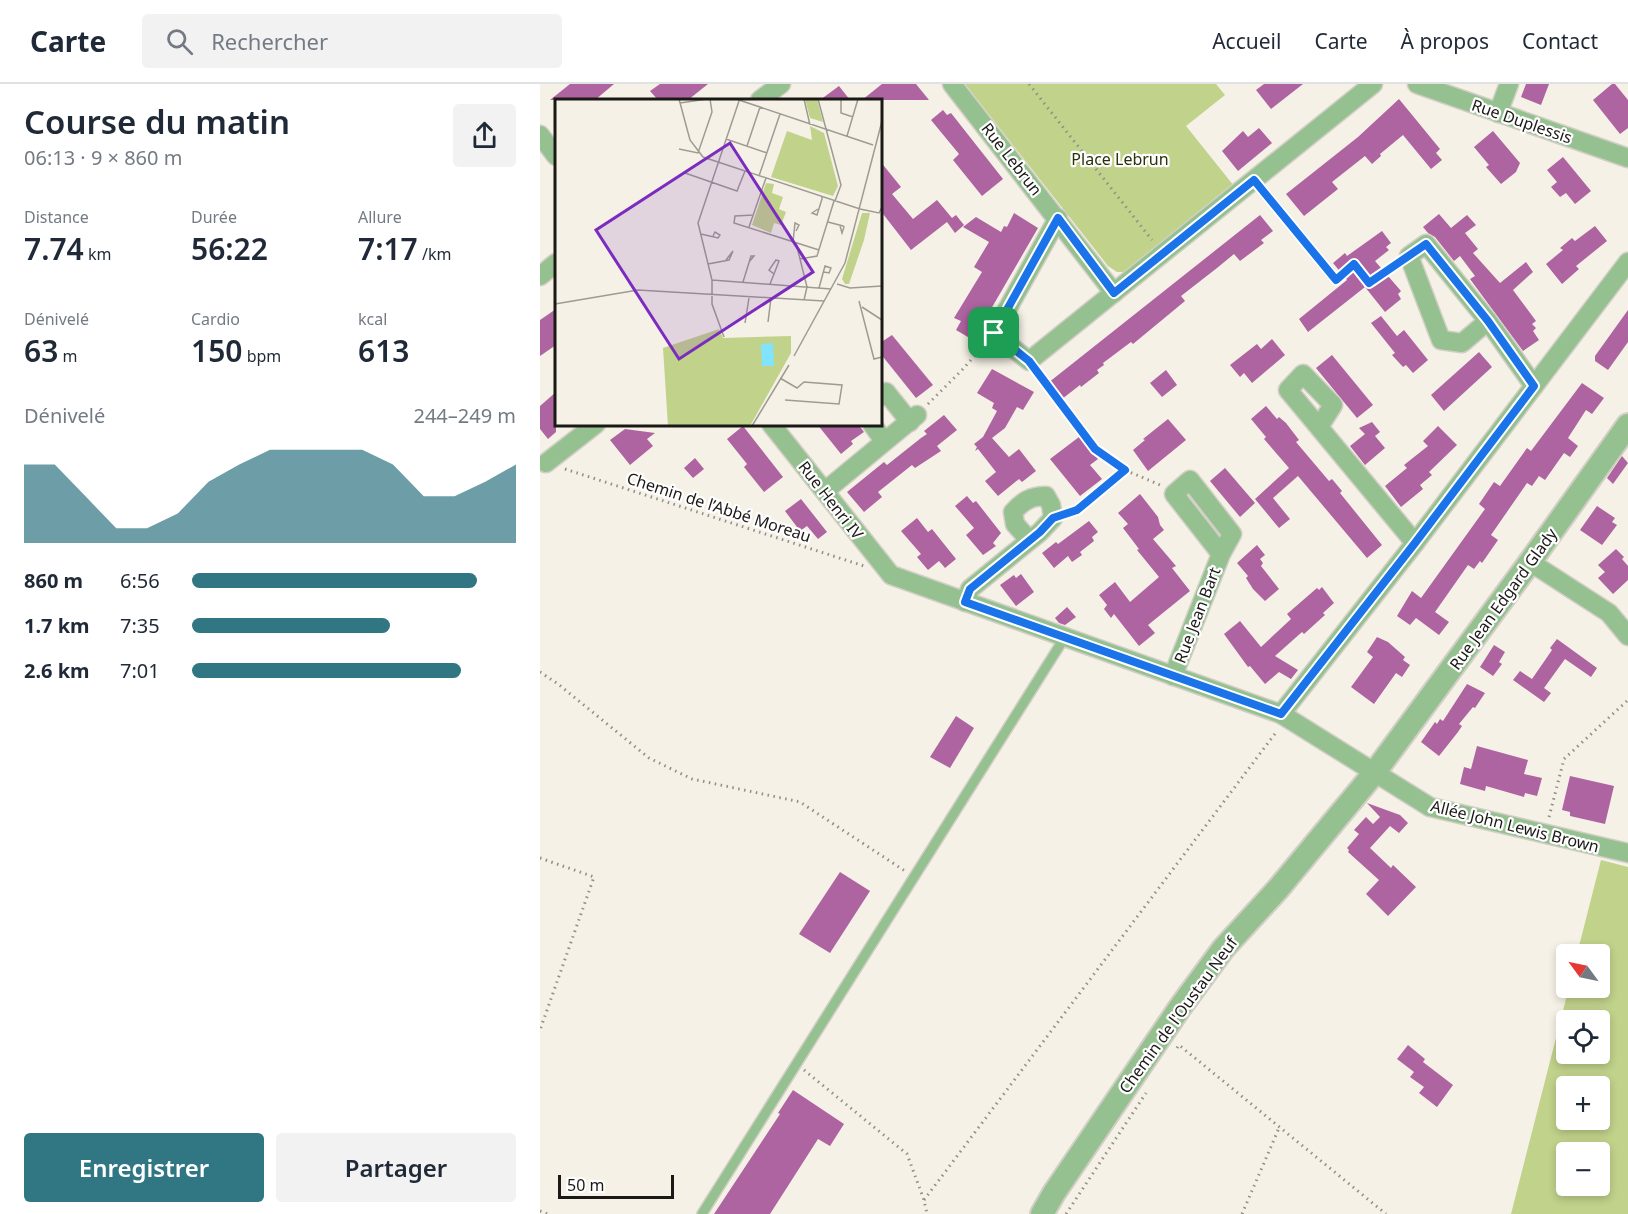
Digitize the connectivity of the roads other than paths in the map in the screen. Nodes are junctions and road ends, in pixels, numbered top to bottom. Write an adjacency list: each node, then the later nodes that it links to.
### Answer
1 (781, 84): 6 (street)
2 (952, 84): 12 (street, Rue Lebrun)
3 (1417, 84): 7 (street, Rue Duplessis)
4 (1509, 84): 7 (street)
5 (1367, 86): 11 (street)
6 (765, 99)
7 (1498, 113): 10 (street, Rue Duplessis)
8 (540, 135): 9 (street)
9 (555, 155)
10 (1628, 158)
11 (1254, 180): 16 (lane); 17 (street)
12 (1058, 218): 17 (street, Rue Lebrun); 17 (street)
13 (1628, 262): 19 (street)
14 (555, 264): 15 (street)
15 (540, 276)
16 (1336, 280)
17 (1114, 293)
18 (1488, 321): 18 (street); 19 (street)
19 (1534, 386): 31 (street)
20 (882, 395): 26 (street)
21 (593, 426): 27 (street)
22 (773, 426): 28 (street, Rue Henri IV)
23 (873, 426): 26 (street)
24 (1318, 427): 31 (street)
25 (1626, 433): 32 (street, Rue Jean Edgard Glady)
26 (884, 441): 28 (street)
27 (546, 463)
28 (825, 491): 33 (street, Rue Henri IV)
29 (1174, 494): 37 (street, Rue Jean Bart)
30 (1029, 540): 30 (street); 34 (street)
31 (1415, 543): 38 (street)
32 (1530, 562): 35 (street); 39 (street, Rue Jean Edgard Glady)
33 (891, 575): 34 (street, Allée John Lewis Brown)
34 (965, 602): 36 (street, Allée John Lewis Brown)
35 (1628, 636)
36 (1065, 637): 37 (street, Allée John Lewis Brown); 41 (lane)
37 (1173, 676): 38 (street, Allée John Lewis Brown)
38 (1284, 716): 39 (street, Allée John Lewis Brown)
39 (1376, 772): 40 (street, Allée John Lewis Brown); 42 (street, Chemin de l'Oustau Neuf)
40 (1628, 853)
41 (702, 1214)
42 (1042, 1214)

